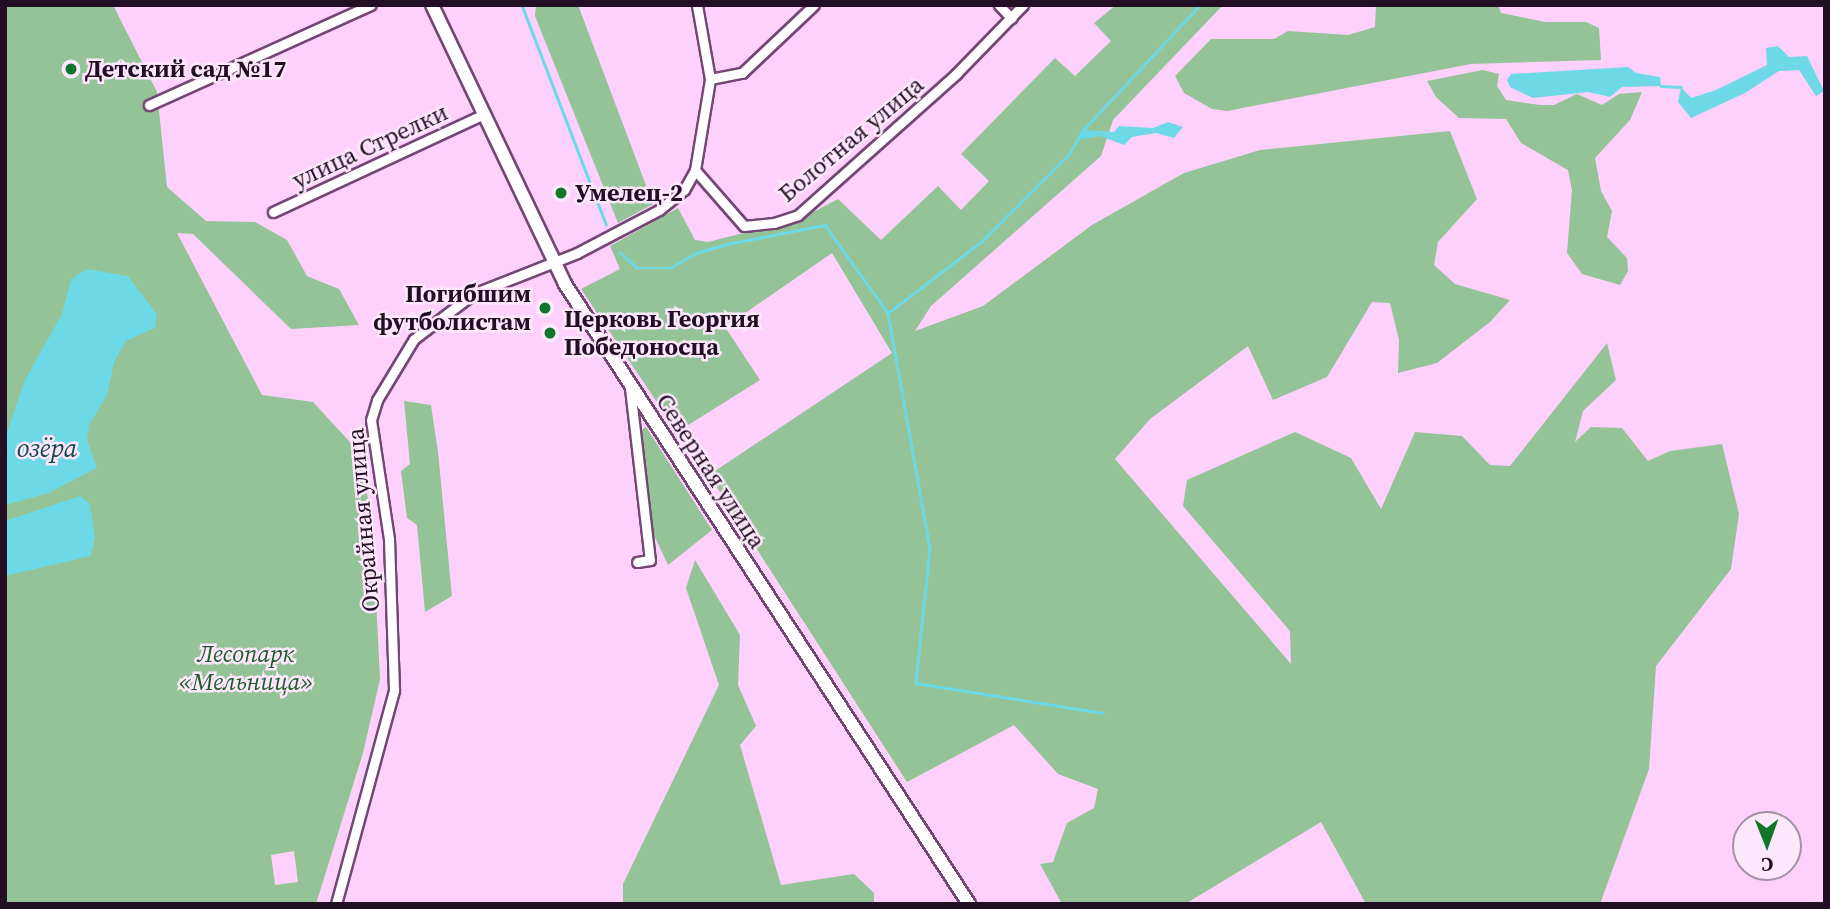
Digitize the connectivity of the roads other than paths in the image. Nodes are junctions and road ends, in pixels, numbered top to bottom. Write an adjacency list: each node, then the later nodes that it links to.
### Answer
1 (370, 5): 9 (street)
2 (432, 5): 10 (main road, Северная улица)
3 (697, 5): 8 (street)
4 (814, 5): 8 (street)
5 (999, 5): 7 (street)
6 (1023, 5): 7 (street, Болотная улица)
7 (1011, 18): 11 (street, Болотная улица)
8 (710, 79): 11 (street)
9 (149, 105)
10 (482, 115): 12 (street, улица Стрелки); 13 (main road, Северная улица)
11 (695, 170): 13 (street, Окрайная улица)
12 (273, 212)
13 (553, 263): 14 (main road, Северная улица); 16 (street, Окрайная улица)
14 (630, 383): 15 (street); 17 (main road, Северная улица)
15 (637, 562)
16 (337, 904)
17 (969, 904)

